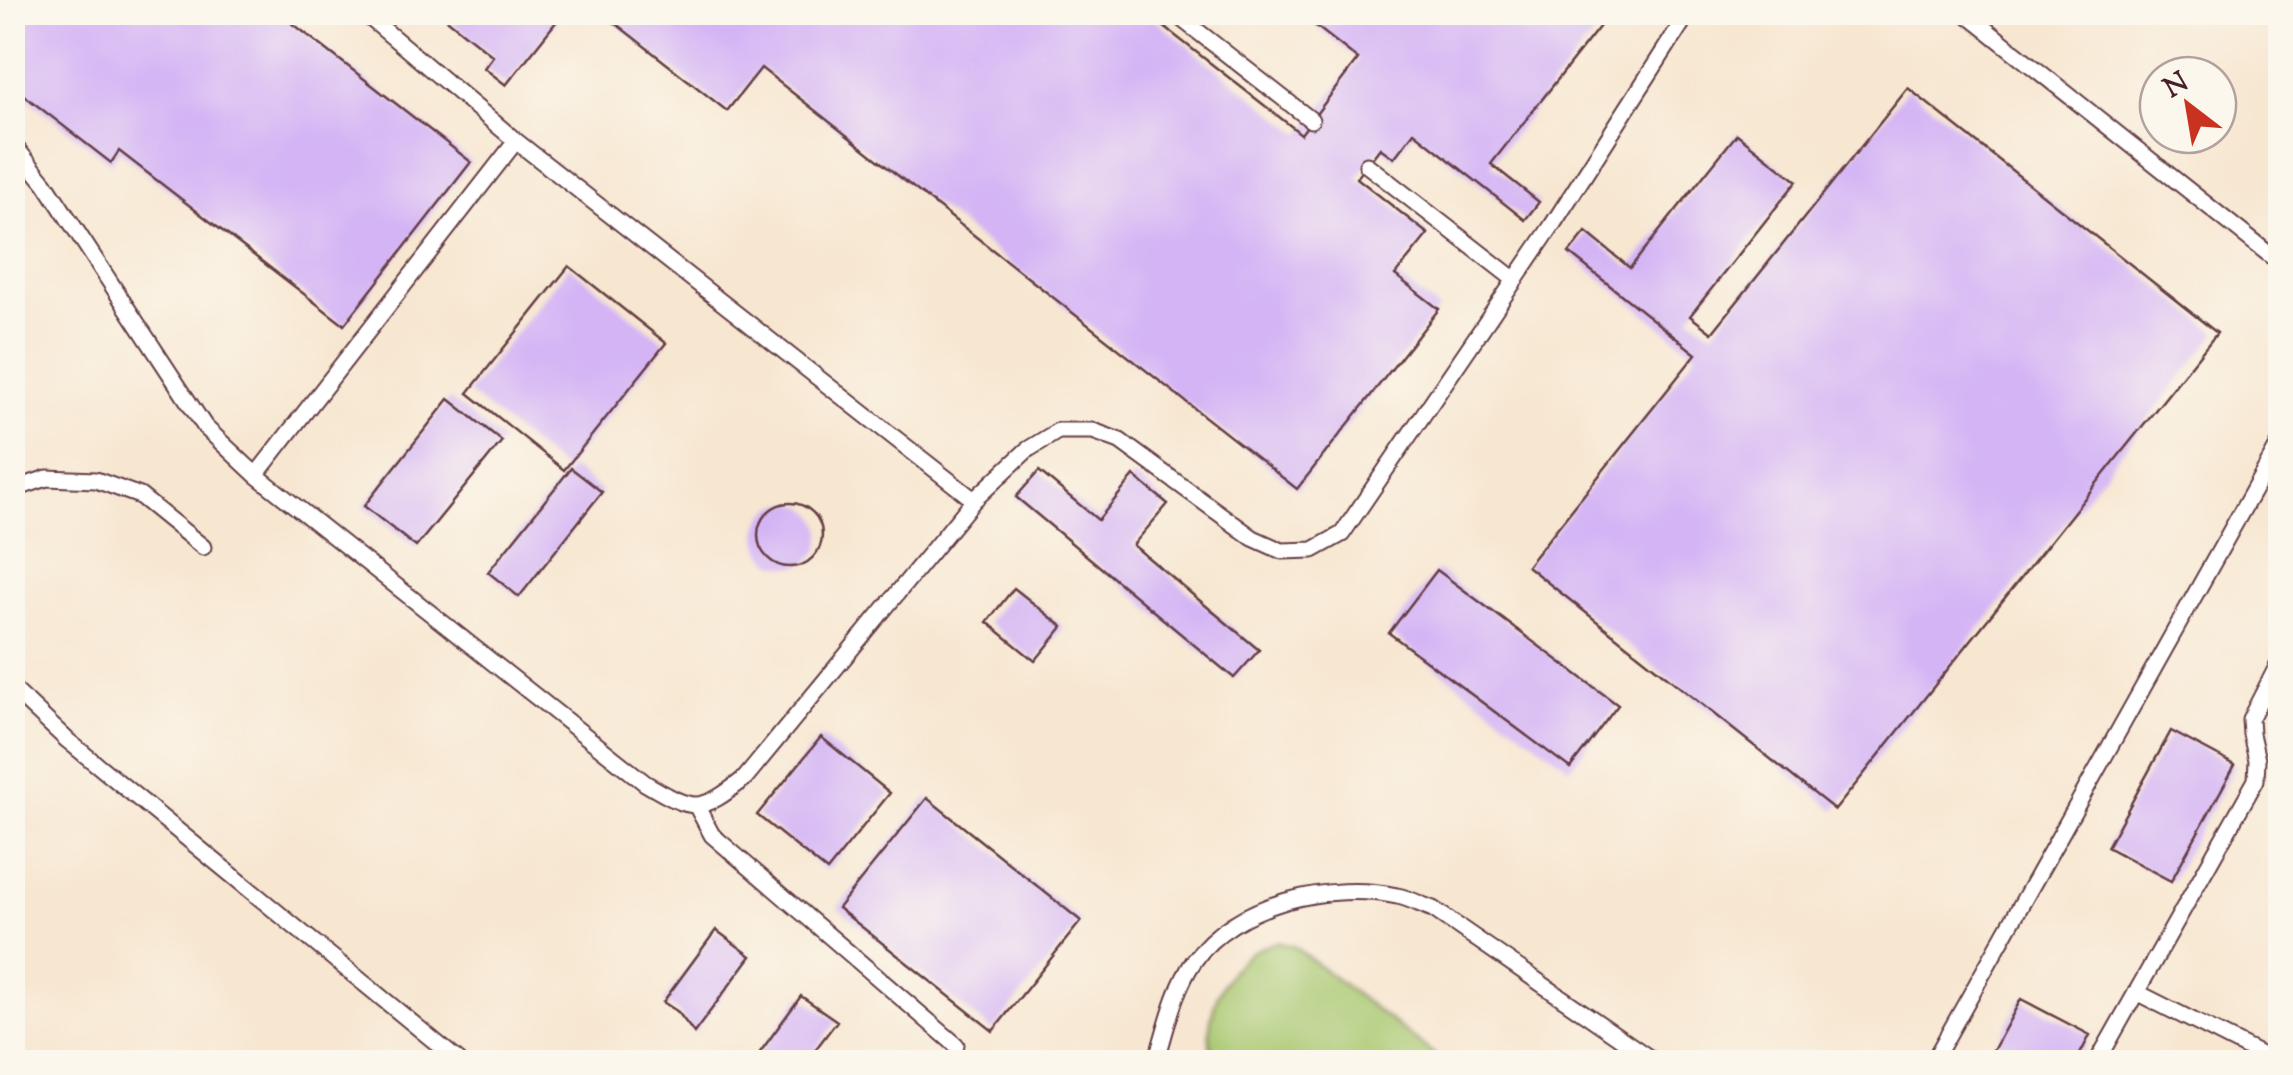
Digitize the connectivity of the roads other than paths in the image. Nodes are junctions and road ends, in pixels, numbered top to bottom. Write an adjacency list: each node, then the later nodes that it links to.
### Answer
1 (363, 12): 6 (lane)
2 (1173, 12): 5 (lane)
3 (1689, 12): 10 (lane)
4 (1964, 12): 9 (lane)
5 (1311, 120)
6 (516, 141): 12 (lane); 14 (lane)
7 (12, 143): 12 (lane)
8 (1367, 165): 10 (lane)
9 (2280, 263)
10 (1515, 280): 14 (lane)
11 (2280, 443): 24 (lane)
12 (256, 475): 18 (lane)
13 (12, 490): 15 (lane)
14 (974, 500): 18 (lane)
15 (203, 547)
16 (2280, 661): 19 (lane)
17 (12, 688): 21 (lane)
18 (697, 806): 20 (lane)
19 (2136, 992): 25 (lane); 26 (lane)
20 (956, 1045)
21 (460, 1062)
22 (1156, 1062): 23 (lane)
23 (1656, 1062)
24 (1934, 1062)
25 (2097, 1062)
26 (2275, 1062)

